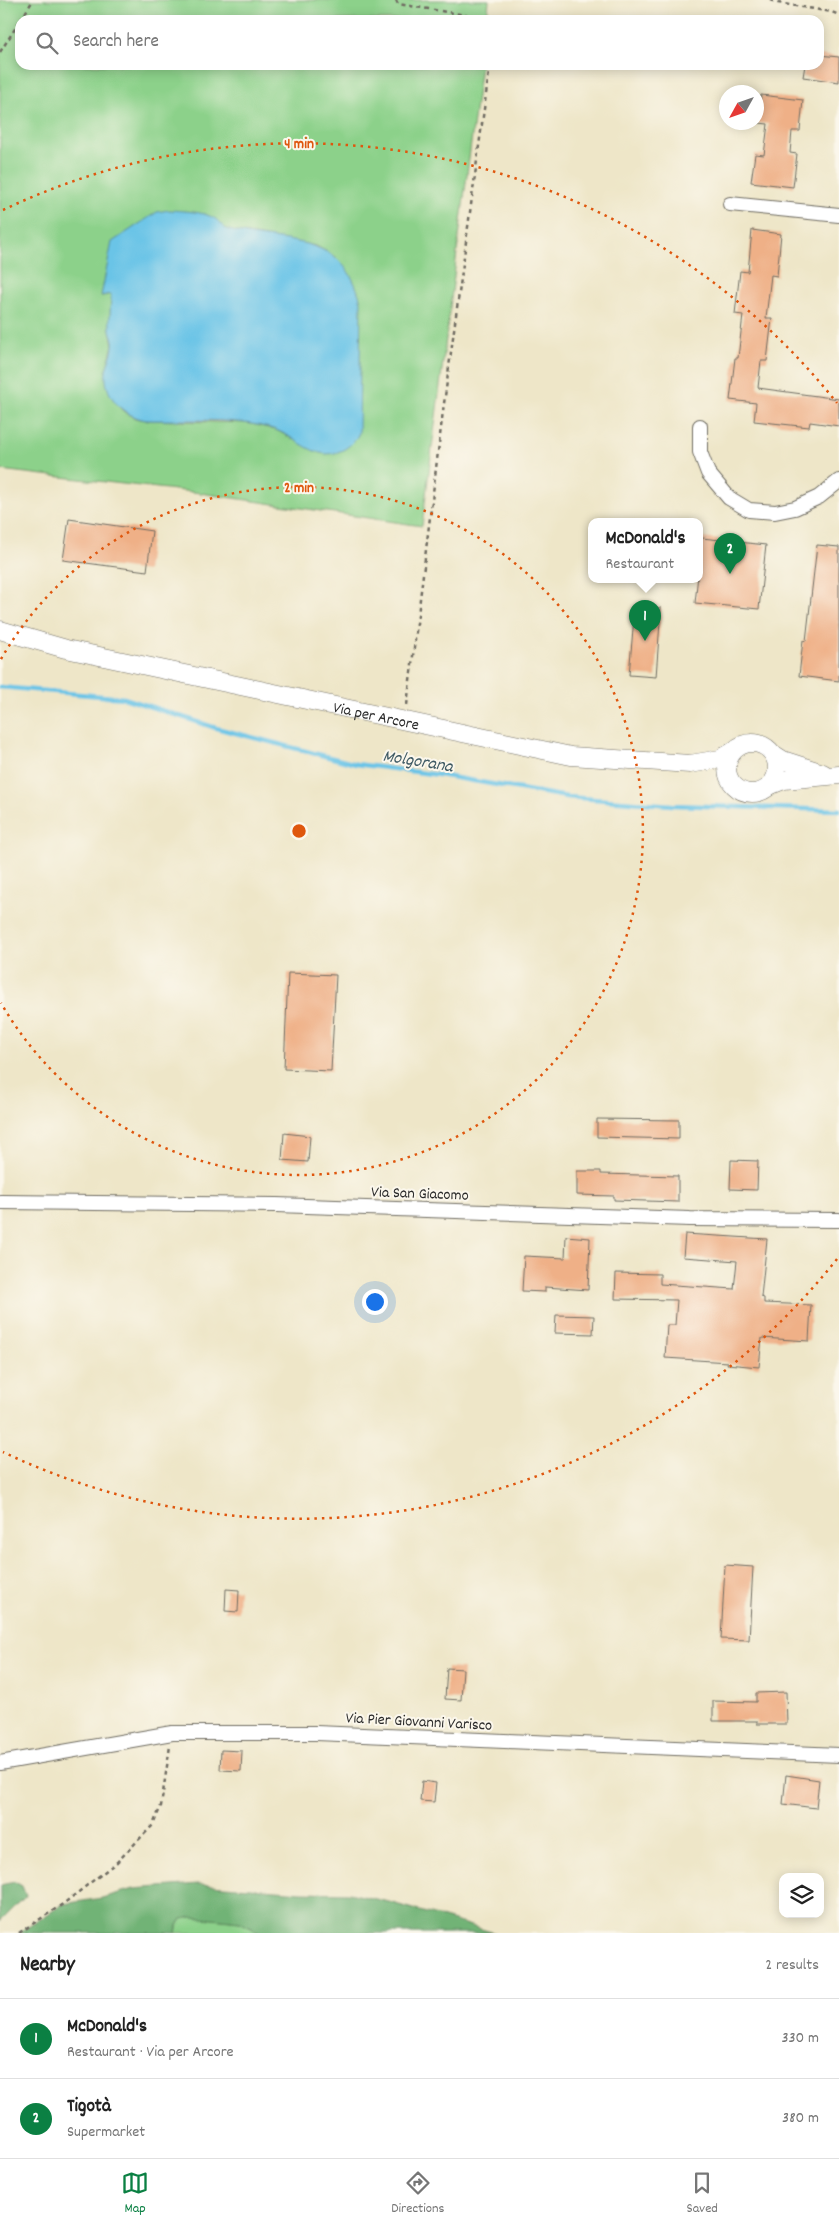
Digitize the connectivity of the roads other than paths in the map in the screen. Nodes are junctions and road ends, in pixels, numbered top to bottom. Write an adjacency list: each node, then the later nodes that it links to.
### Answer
1 (730, 204): 2 (street)
2 (839, 214)
3 (700, 426): 4 (street)
4 (839, 481)
5 (0, 630): 7 (main road)
6 (0, 641): 7 (main road)
7 (66, 649): 10 (main road, Via per Arcore)
8 (732, 752): 9 (main road); 10 (main road, Via per Arcore); 12 (main road)
9 (772, 754): 11 (main road); 13 (main road)
10 (690, 764): 12 (main road, Via per Arcore)
11 (835, 775): 13 (main road)
12 (730, 780): 13 (main road)
13 (769, 786)
14 (0, 1202): 15 (street, Via San Giacomo)
15 (839, 1220)
16 (839, 1755): 17 (street, Via Pier Giovanni Varisco)
17 (0, 1764)

